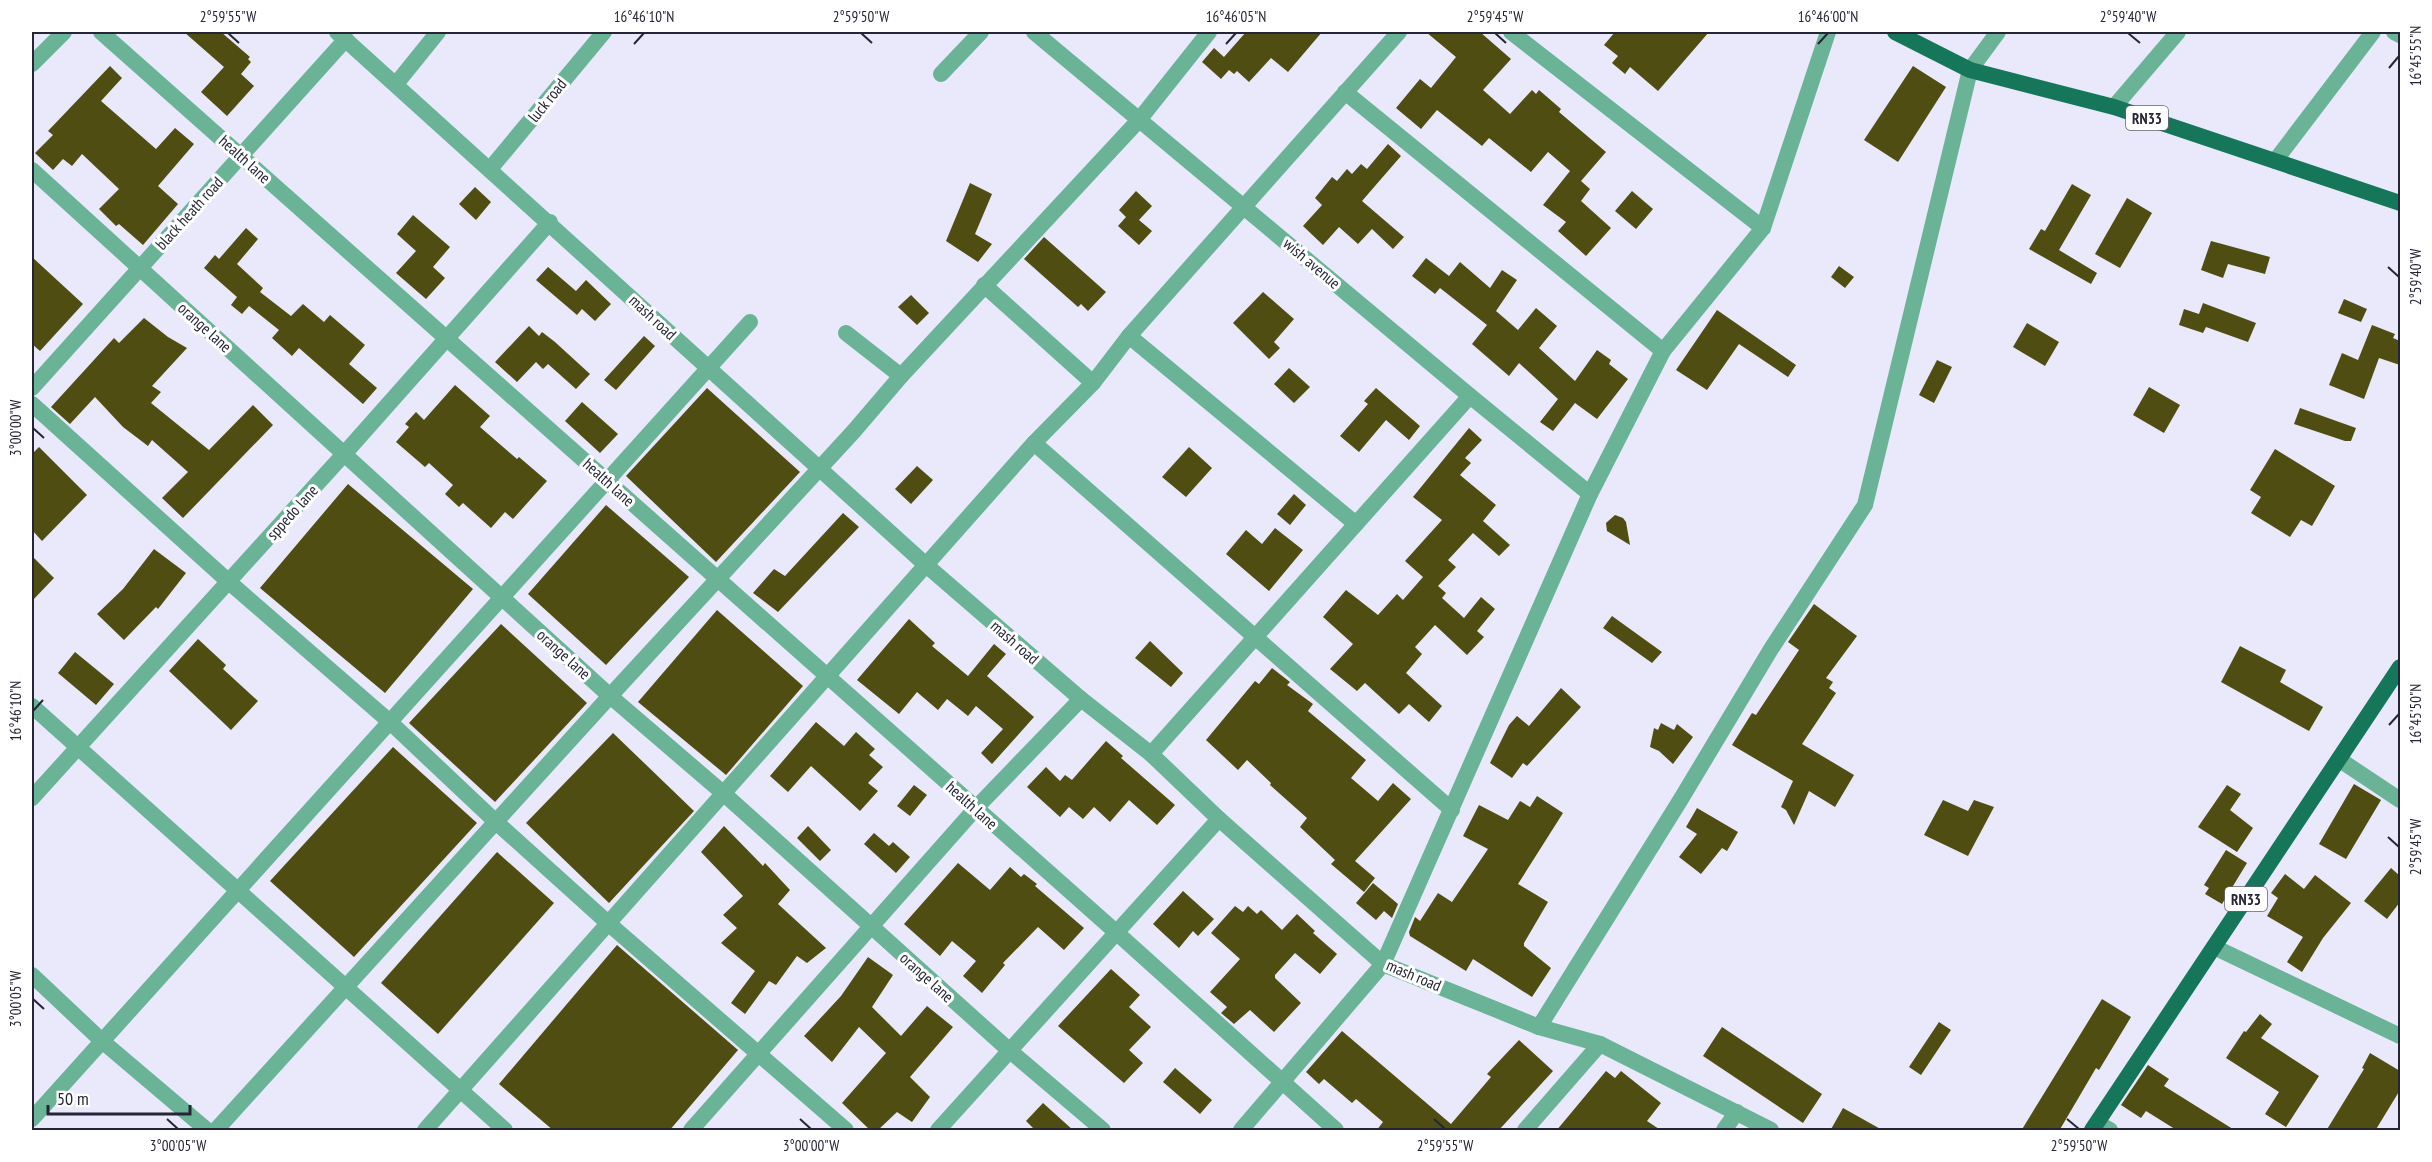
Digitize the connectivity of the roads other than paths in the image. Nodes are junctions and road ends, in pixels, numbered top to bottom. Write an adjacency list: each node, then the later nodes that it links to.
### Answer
1 (64, 32): 18 (street)
2 (101, 32): 25 (street, health lane)
3 (438, 32): 21 (street)
4 (604, 32): 27 (street, luck road)
5 (981, 32): 20 (street)
6 (1034, 32): 24 (street, wish avenue)
7 (1209, 32): 24 (street)
8 (1399, 32): 22 (street)
9 (1511, 32): 32 (street)
10 (1828, 32): 32 (street)
11 (1894, 32): 19 (main road, RN33)
12 (1998, 32): 19 (street)
13 (2178, 32): 23 (street)
14 (2373, 32): 26 (street)
15 (2394, 32): 17 (street)
16 (341, 35): 21 (street, mash road); 25 (street, black heath road)
17 (2400, 35)
18 (32, 64)
19 (1971, 70): 23 (main road, RN33); 81 (street)
20 (941, 74)
21 (396, 84): 27 (street, mash road)
22 (1345, 92): 30 (street); 39 (street)
23 (2114, 108): 26 (main road, RN33)
24 (1139, 120): 30 (street, wish avenue); 34 (street)
25 (241, 155): 33 (street, black heath road); 38 (street, health lane)
26 (2275, 161): 29 (main road, RN33)
27 (490, 169): 31 (street, mash road)
28 (32, 170): 33 (street, orange lane)
29 (2400, 203)
30 (1245, 206): 37 (street); 44 (street, wish avenue)
31 (550, 222): 38 (street, sppedo lane); 40 (street, mash road)
32 (1763, 228): 39 (street)
33 (140, 268): 43 (street, black heath road); 47 (street, orange lane)
34 (984, 285): 41 (street); 42 (street)
35 (750, 322): 40 (street)
36 (846, 333): 41 (street)
37 (1129, 336): 42 (street); 51 (street)
38 (447, 338): 47 (street, sppedo lane); 49 (street, health lane)
39 (1662, 351): 50 (street)
40 (709, 369): 48 (street, mash road); 49 (street)
41 (901, 376): 48 (street)
42 (1093, 383): 46 (street)
43 (32, 388)
44 (1470, 396): 50 (street, wish avenue); 51 (street)
45 (32, 404): 54 (street)
46 (1034, 443): 52 (street); 56 (street)
47 (345, 453): 54 (street, sppedo lane); 55 (street, orange lane)
48 (820, 469): 52 (street, mash road); 53 (street)
49 (608, 481): 53 (street, health lane); 55 (street)
50 (1590, 494): 70 (street)
51 (1356, 524): 56 (street)
52 (926, 565): 58 (street); 60 (street, mash road)
53 (718, 579): 58 (street, health lane); 59 (street)
54 (229, 582): 62 (street); 63 (street, sppedo lane)
55 (502, 598): 59 (street, orange lane); 62 (street)
56 (1255, 637): 64 (street); 70 (street)
57 (2400, 668): 65 (main road, RN33)
58 (827, 676): 66 (street); 69 (street, health lane)
59 (610, 696): 66 (street, orange lane); 72 (street)
60 (1082, 699): 64 (street, mash road); 69 (street)
61 (32, 706): 63 (street)
62 (390, 722): 72 (street); 73 (street)
63 (79, 749): 67 (street, sppedo lane); 73 (street)
64 (1151, 754): 71 (street, mash road)
65 (2340, 760): 68 (street); 77 (main road, RN33)
66 (723, 793): 74 (street); 75 (street, orange lane)
67 (32, 798)
68 (2400, 800)
69 (976, 808): 75 (street); 76 (street, health lane)
70 (1452, 810): 78 (street)
71 (1220, 819): 76 (street); 78 (street, mash road)
72 (496, 822): 74 (street); 80 (street)
73 (238, 891): 80 (street); 83 (street)
74 (608, 923): 86 (street); 88 (street)
75 (872, 927): 85 (street, orange lane); 86 (street)
76 (1117, 933): 85 (street); 87 (street, health lane)
77 (2214, 947): 82 (street); 91 (main road, RN33)
78 (1383, 963): 81 (street, mash road); 87 (street)
79 (32, 975): 83 (street)
80 (345, 988): 88 (street); 93 (street)
81 (1539, 1027): 84 (street, mash road)
82 (2400, 1036)
83 (102, 1041): 90 (street); 92 (street)
84 (1600, 1044): 89 (street, mash road); 102 (street)
85 (1010, 1051): 98 (street); 99 (street, orange lane)
86 (758, 1054): 96 (street); 97 (street)
87 (1281, 1083): 100 (street); 101 (street, health lane)
88 (460, 1090): 94 (street); 95 (street)
89 (1737, 1112): 103 (street); 104 (street, mash road)
90 (32, 1119)
91 (2100, 1128)
92 (207, 1131)
93 (216, 1131)
94 (424, 1131)
95 (505, 1131)
96 (691, 1131)
97 (846, 1131)
98 (938, 1131)
99 (1103, 1131)
100 (1240, 1131)
101 (1336, 1131)
102 (1525, 1131)
103 (1724, 1131)
104 (1771, 1131)

